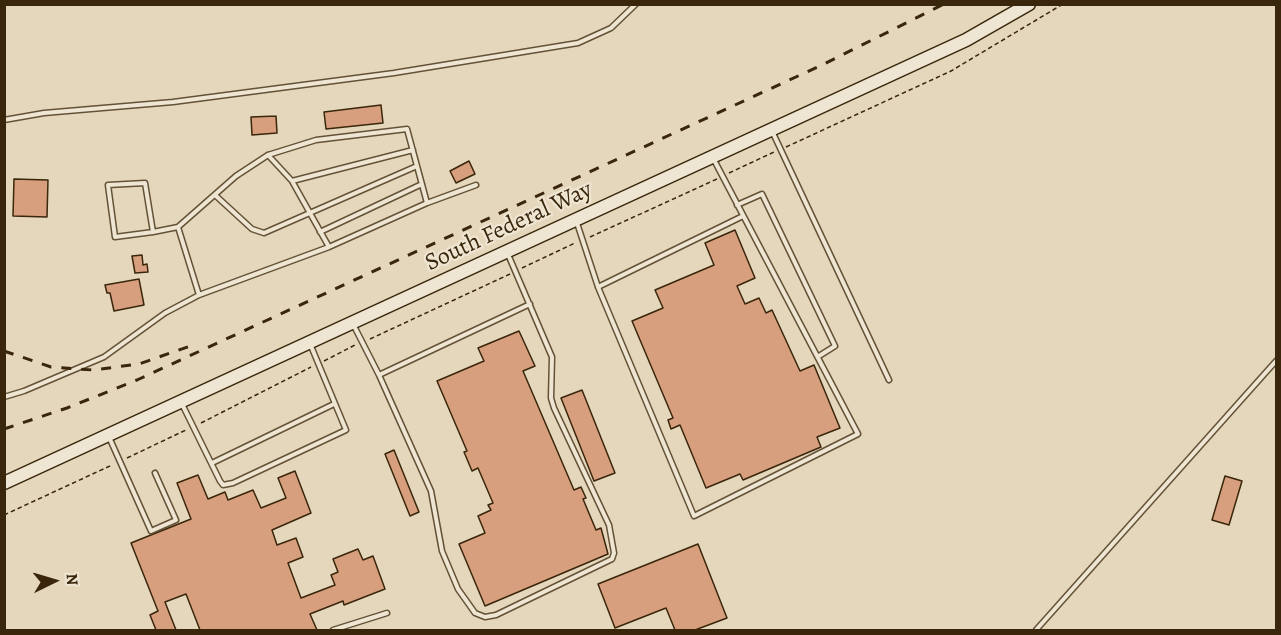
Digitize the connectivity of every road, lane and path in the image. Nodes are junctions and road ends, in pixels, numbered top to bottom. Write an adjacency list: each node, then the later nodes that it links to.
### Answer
1 (636, 4): 4 (lane)
2 (1029, 4): 5 (main road, South Federal Way)
3 (1063, 4): 6 (path)
4 (4, 120)
5 (772, 130): 6 (lane); 9 (main road, South Federal Way)
6 (781, 149): 11 (path); 38 (lane)
7 (413, 150): 8 (lane); 10 (lane); 12 (lane)
8 (268, 155): 12 (lane); 15 (lane)
9 (713, 157): 11 (lane); 20 (main road, South Federal Way)
10 (417, 166): 13 (lane); 18 (lane)
11 (722, 177): 17 (lane); 24 (path)
12 (292, 181): 18 (lane)
13 (422, 184): 16 (lane); 23 (lane)
14 (476, 185): 16 (lane)
15 (214, 195): 18 (lane); 21 (lane)
16 (427, 203): 25 (lane)
17 (737, 205): 19 (lane); 34 (lane)
18 (310, 214): 23 (lane)
19 (743, 216): 28 (lane); 34 (lane)
20 (576, 220): 24 (lane); 26 (main road, South Federal Way)
21 (178, 227): 22 (lane); 29 (lane)
22 (153, 232): 22 (lane)
23 (320, 232): 25 (lane)
24 (584, 239): 27 (path); 28 (lane)
25 (329, 247): 29 (lane)
26 (507, 252): 27 (lane); 31 (main road, South Federal Way)
27 (515, 272): 30 (lane); 32 (path)
28 (598, 287): 34 (lane)
29 (200, 295): 39 (lane)
30 (530, 304): 37 (lane); 37 (lane)
31 (352, 323): 32 (lane); 33 (main road, South Federal Way)
32 (362, 342): 36 (path); 37 (lane)
33 (309, 343): 36 (lane); 40 (main road, South Federal Way)
34 (819, 356)
35 (1276, 361): 51 (lane)
36 (319, 363): 41 (lane); 42 (path)
37 (379, 375)
38 (889, 380)
39 (4, 397)
40 (181, 401): 42 (lane); 43 (main road, South Federal Way)
41 (334, 404): 45 (lane); 45 (lane)
42 (194, 426): 44 (path); 45 (lane)
43 (108, 435): 44 (lane); 47 (main road, South Federal Way)
44 (120, 461): 46 (lane); 48 (path)
45 (212, 463)
46 (155, 472)
47 (4, 483)
48 (4, 514)
49 (387, 613): 50 (lane)
50 (333, 630)
51 (1036, 630)

